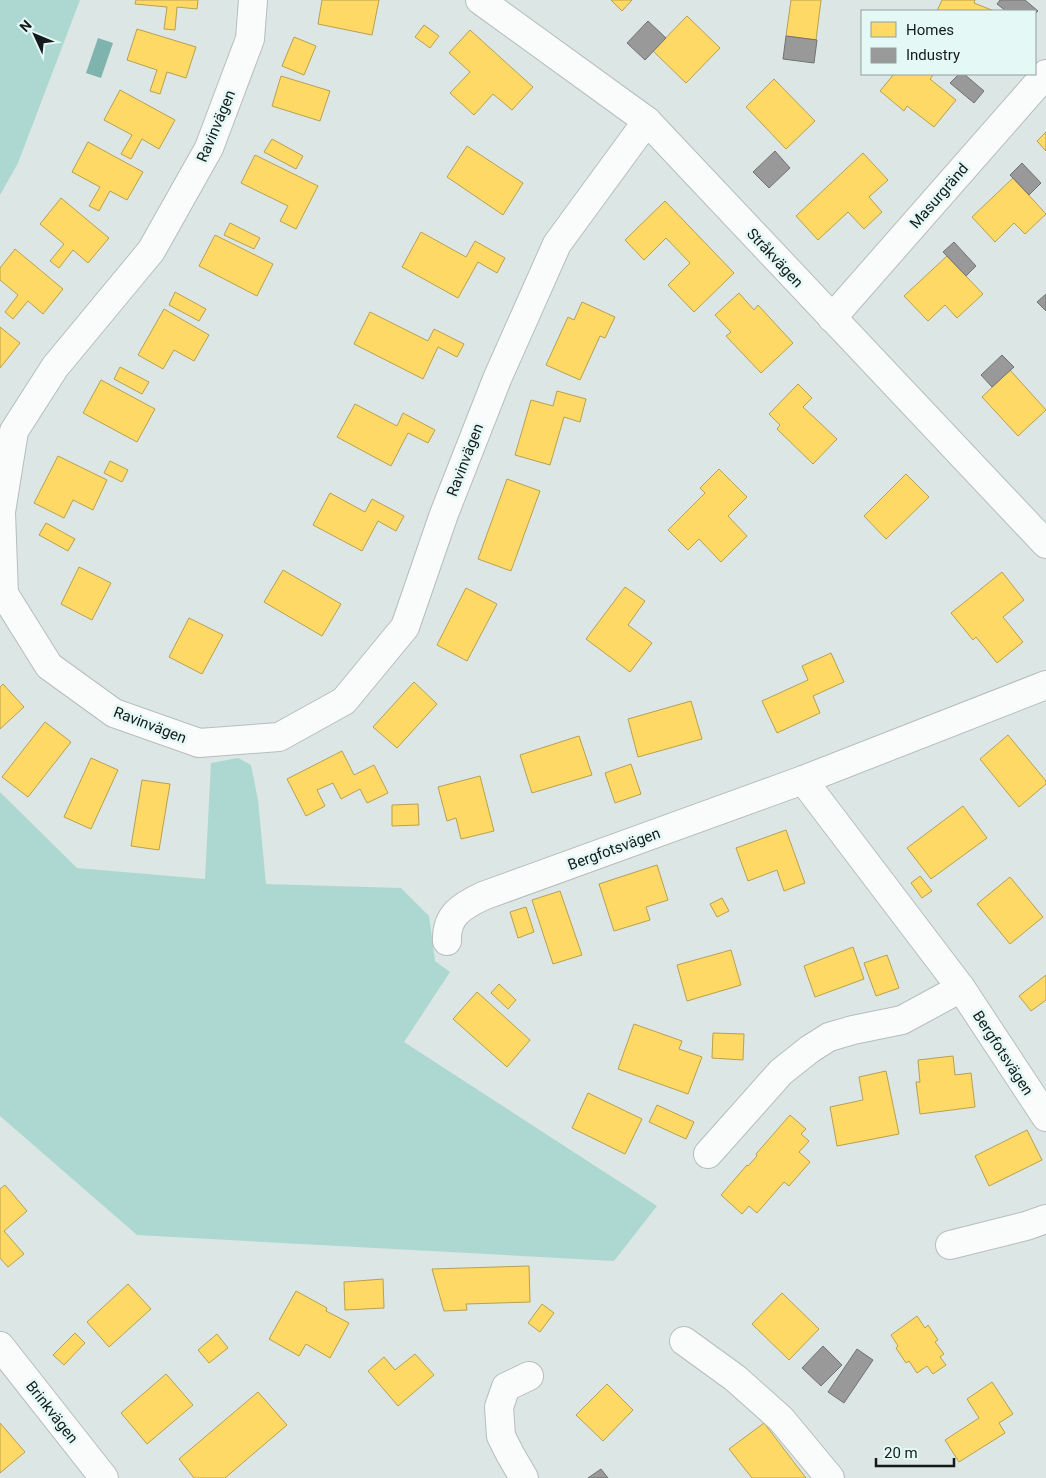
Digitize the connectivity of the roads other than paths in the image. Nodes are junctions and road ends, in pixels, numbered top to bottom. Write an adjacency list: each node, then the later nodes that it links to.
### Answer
1 (253, 0): 4 (street, Ravinvägen)
2 (480, 0): 4 (street, Stråkvägen)
3 (1046, 74): 5 (street, Masurgränd)
4 (647, 121): 5 (street, Stråkvägen)
5 (832, 318): 6 (street, Stråkvägen)
6 (1046, 544)
7 (1046, 684): 8 (street, Bergfotsvägen)
8 (803, 780): 9 (street, Bergfotsvägen); 10 (street, Bergfotsvägen)
9 (447, 940)
10 (961, 988): 11 (street, Bergfotsvägen); 12 (street)
11 (1046, 1117)
12 (708, 1154)
13 (1046, 1220): 14 (street)
14 (950, 1245)
15 (684, 1341): 20 (street)
16 (0, 1346): 18 (street, Brinkvägen)
17 (529, 1376): 19 (street)
18 (104, 1478)
19 (524, 1478)
20 (830, 1478)

